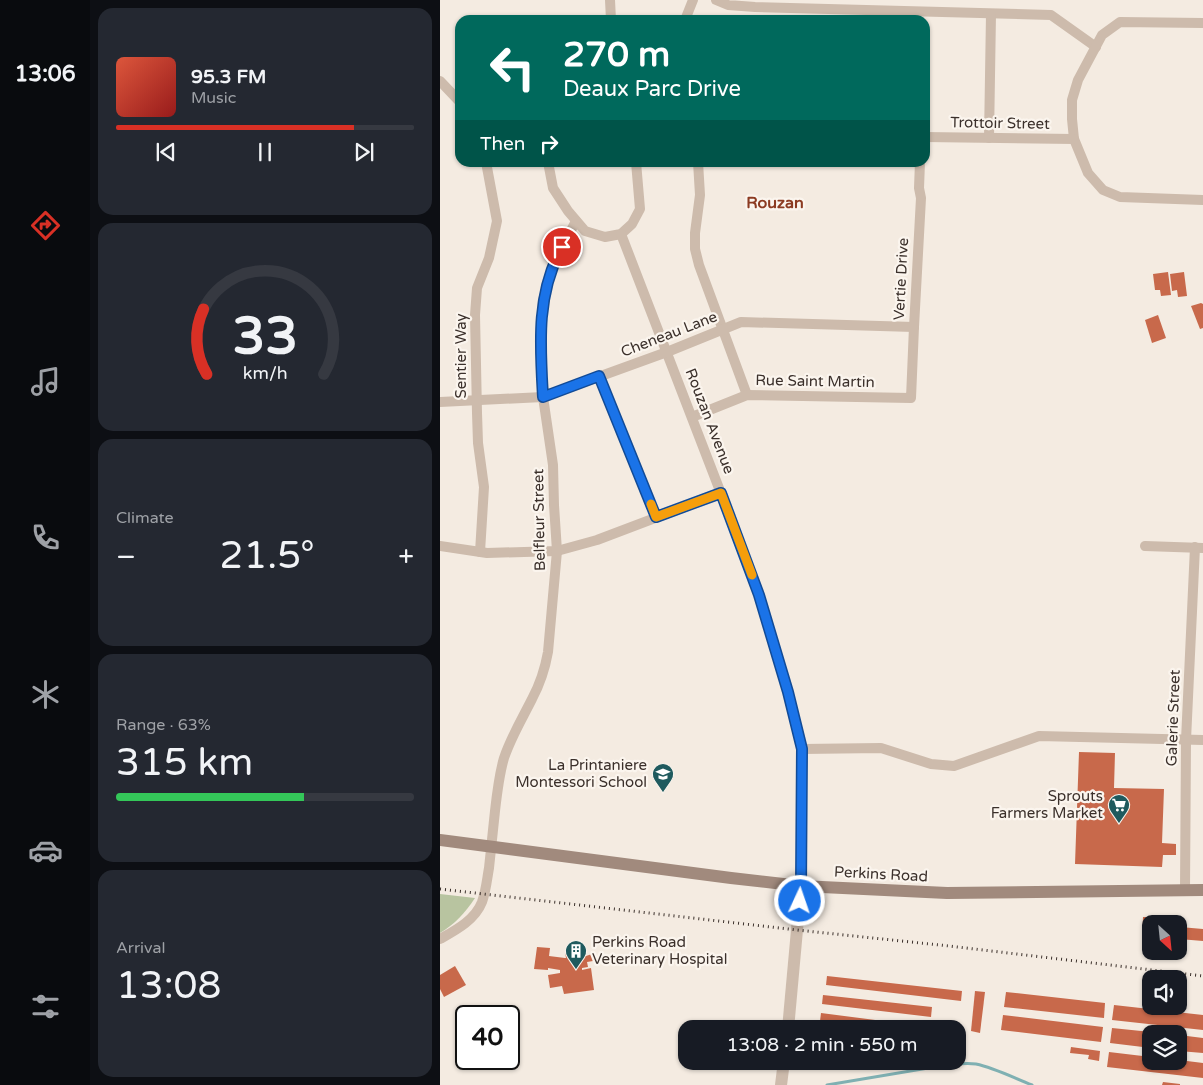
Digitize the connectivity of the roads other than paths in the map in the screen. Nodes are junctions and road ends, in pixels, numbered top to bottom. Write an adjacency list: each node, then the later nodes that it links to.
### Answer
1 (610, 0): 6 (street)
2 (693, 0): 7 (street)
3 (716, 0): 4 (street)
4 (755, 3): 8 (street)
5 (992, 14): 9 (street); 11 (street); 15 (street)
6 (611, 15)
7 (687, 15)
8 (908, 15)
9 (930, 16)
10 (1203, 23): 11 (street)
11 (1096, 48): 16 (street)
12 (440, 81): 13 (street)
13 (455, 97)
14 (930, 137): 15 (street, Trottoir Street)
15 (989, 138): 16 (street, Trottoir Street)
16 (1074, 139): 22 (street)
17 (487, 167): 32 (street, Sentier Way)
18 (549, 167): 23 (street)
19 (636, 167): 24 (street)
20 (698, 167): 26 (street)
21 (920, 167): 25 (street, Vertie Drive)
22 (1203, 200)
23 (576, 221): 24 (street); 30 (street, Belfleur Street)
24 (621, 234): 27 (street, Rouzan Avenue)
25 (914, 327): 26 (street, Cheneau Lane); 31 (street, Vertie Drive)
26 (723, 329): 27 (street, Cheneau Lane); 29 (street)
27 (667, 352): 28 (street, Cheneau Lane); 34 (street, Rouzan Avenue)
28 (599, 376): 30 (street, Cheneau Lane); 36 (street)
29 (747, 395): 31 (street, Rue Saint Martin); 34 (street, Rue Saint Martin)
30 (543, 397): 32 (street, Cheneau Lane); 40 (street, Belfleur Street)
31 (911, 398)
32 (476, 400): 33 (street, Cheneau Lane); 41 (street, Sentier Way)
33 (440, 402)
34 (692, 417): 35 (street, Rouzan Avenue)
35 (721, 493): 36 (street); 44 (street, Rouzan Avenue)
36 (656, 517): 40 (street)
37 (440, 546): 41 (street)
38 (1145, 546): 39 (street)
39 (1199, 547): 42 (street, Galerie Street)
40 (557, 551): 41 (street); 46 (street, Belfleur Street)
41 (480, 552)
42 (1186, 740): 43 (street); 44 (street); 48 (street, Galerie Street)
43 (1203, 740)
44 (802, 749): 47 (street, Rouzan Avenue)
45 (440, 840): 46 (main road, Perkins Road)
46 (492, 846): 47 (main road, Perkins Road); 50 (street, Belfleur Street)
47 (801, 886): 48 (main road, Perkins Road); 51 (street)
48 (1186, 890): 49 (main road, Perkins Road)
49 (1203, 890)
50 (440, 939)
51 (789, 1020)
52 (783, 1070): 53 (street)
53 (781, 1085)

